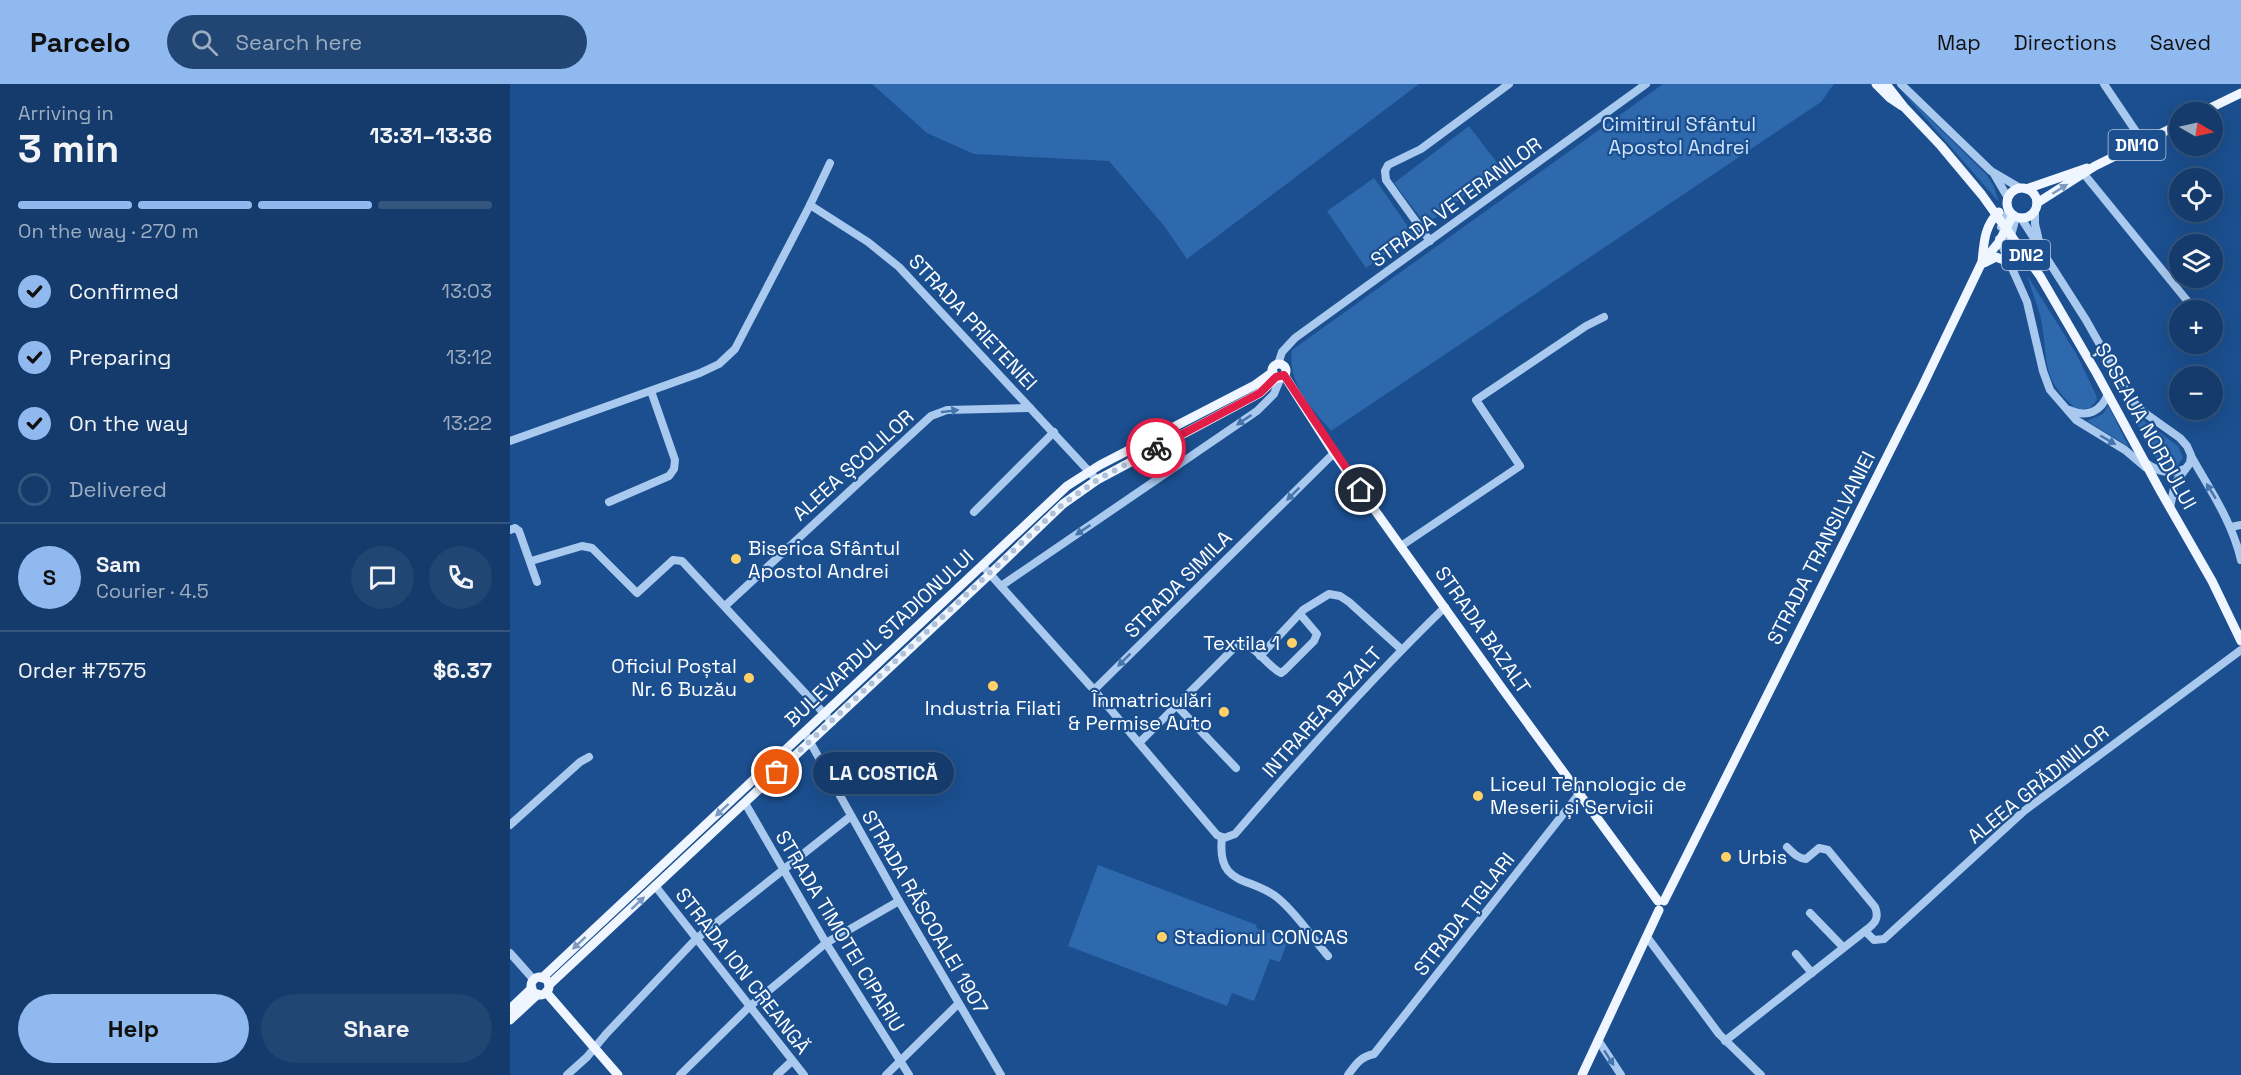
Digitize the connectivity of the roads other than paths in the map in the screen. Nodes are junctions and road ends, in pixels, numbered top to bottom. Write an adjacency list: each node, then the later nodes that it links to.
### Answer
1 (1509, 84): 20 (street)
2 (1646, 84): 20 (street, STRADA VETERANILOR)
3 (1876, 84): 9 (main road, ȘOSEAUA NORDULUI / DN2)
4 (1886, 84): 9 (main road, ȘOSEAUA NORDULUI / DN2)
5 (2104, 84): 11 (street)
6 (1902, 85): 14 (street)
7 (2241, 93): 8 (main road)
8 (2223, 102)
9 (1904, 107): 29 (main road, ȘOSEAUA NORDULUI / DN2)
10 (2169, 129): 11 (main road, DN10)
11 (2143, 142): 13 (main road, DN10)
12 (830, 163): 17 (street)
13 (2095, 166): 15 (main road, DN10); 16 (main road, DN10)
14 (1991, 171): 16 (street); 19 (street)
15 (2084, 174): 18 (main road, DN10, one-way to 15); 25 (street)
16 (2023, 189): 18 (main road); 19 (main road)
17 (810, 205): 28 (street); 30 (street, STRADA PRIETENIEI)
18 (2036, 207): 19 (main road); 22 (street)
19 (2012, 210): 21 (main road, STRADA TRANSILVANIEI); 22 (street); 23 (street); 24 (main road)
20 (1430, 241): 27 (street, STRADA VETERANILOR)
21 (1999, 242): 23 (street); 24 (main road, STRADA TRANSILVANIEI)
22 (2042, 251): 35 (street)
23 (2009, 262): 24 (main road); 31 (street)
24 (1982, 264): 79 (main road, STRADA TRANSILVANIEI)
25 (2187, 300)
26 (1604, 317): 47 (street)
27 (1279, 372): 34 (main road, STRADA BAZALT); 38 (main road, BULEVARDUL STADIONULUI); 40 (main road, BULEVARDUL STADIONULUI); 53 (street, one-way to 53)
28 (651, 391): 33 (street); 41 (street)
29 (2108, 394): 31 (street); 36 (main road, ȘOSEAUA NORDULUI / DN2)
30 (1030, 408): 32 (street, STRADA PRIETENIEI); 54 (street, ALEEA ȘCOLILOR, one-way to 30)
31 (2064, 408): 39 (street, one-way to 39)
32 (1054, 432): 38 (street, STRADA PRIETENIEI); 43 (street)
33 (510, 441)
34 (1334, 453): 47 (main road, STRADA BAZALT); 61 (street, STRADA SIMILA, one-way to 61)
35 (2191, 455): 37 (street); 45 (street, one-way to 35)
36 (2144, 460): 37 (street); 39 (main road, ȘOSEAUA NORDULUI / DN2)
37 (2187, 469): 42 (street)
38 (1089, 471): 40 (street, STRADA PRIETENIEI); 50 (main road, BULEVARDUL STADIONULUI)
39 (2151, 472): 42 (main road, ȘOSEAUA NORDULUI / DN2)
40 (1097, 480): 51 (main road, BULEVARDUL STADIONULUI)
41 (609, 502)
42 (2170, 508): 57 (main road, ȘOSEAUA NORDULUI / DN2)
43 (974, 512)
44 (2241, 525): 45 (street)
45 (2231, 527): 48 (street)
46 (510, 530): 49 (street)
47 (1401, 546): 55 (main road, STRADA BAZALT)
48 (2241, 560)
49 (531, 561): 52 (street); 54 (street)
50 (982, 565): 51 (street); 63 (main road, BULEVARDUL STADIONULUI)
51 (990, 574): 53 (street); 64 (main road, BULEVARDUL STADIONULUI)
52 (537, 582)
53 (1001, 586): 61 (street)
54 (725, 606): 63 (street)
55 (1445, 607): 58 (street, INTRAREA BAZALT); 70 (main road, STRADA BAZALT)
56 (1300, 614): 58 (street); 60 (street); 60 (street)
57 (2241, 641)
58 (1401, 649): 74 (street, INTRAREA BAZALT)
59 (2241, 650): 81 (street, ALEEA GRĂDINILOR)
60 (1260, 656): 62 (street)
61 (1094, 690): 67 (street)
62 (1176, 705): 67 (street); 69 (street)
63 (825, 714): 64 (street); 65 (main road, BULEVARDUL STADIONULUI)
64 (832, 722): 66 (main road, BULEVARDUL STADIONULUI)
65 (805, 733): 66 (street, STRADA RĂSCOALEI 1907); 90 (main road, BULEVARDUL STADIONULUI, one-way to 90)
66 (810, 742): 71 (main road, BULEVARDUL STADIONULUI); 72 (street, STRADA RĂSCOALEI 1907)
67 (1139, 743): 74 (street)
68 (589, 757): 73 (street)
69 (1236, 768)
70 (1579, 794): 79 (main road, STRADA BAZALT); 108 (street, STRADA ȚIGLARI)
71 (745, 803): 76 (street, STRADA TIMOTEI CIPARIU); 77 (main road, BULEVARDUL STADIONULUI)
72 (851, 816): 76 (street); 78 (street, STRADA RĂSCOALEI 1907)
73 (510, 825)
74 (1223, 838): 88 (street)
75 (1787, 847): 81 (street)
76 (783, 869): 83 (street); 84 (street, STRADA TIMOTEI CIPARIU)
77 (656, 887): 83 (street, STRADA ION CREANGĂ); 90 (main road, BULEVARDUL STADIONULUI, one-way to 77)
78 (899, 901): 84 (street); 91 (street, STRADA RĂSCOALEI 1907)
79 (1660, 904): 82 (main road, STRADA TRANSILVANIEI)
80 (1810, 913): 85 (street)
81 (1865, 931): 85 (street)
82 (1647, 937): 95 (main road, STRADA TRANSILVANIEI); 96 (street)
83 (696, 939): 92 (street, STRADA ION CREANGĂ); 97 (street)
84 (826, 943): 92 (street); 99 (street, STRADA TIMOTEI CIPARIU)
85 (1843, 947): 89 (street)
86 (510, 953): 90 (street)
87 (1796, 954): 89 (street)
88 (1328, 956)
89 (1812, 973): 96 (street)
90 (540, 986): 93 (main road, BULEVARDUL STADIONULUI); 94 (main road, BULEVARDUL STADIONULUI); 97 (main road)
91 (958, 1004): 99 (street); 107 (street, STRADA RĂSCOALEI 1907)
92 (749, 1007): 98 (street, STRADA ION CREANGĂ); 102 (street)
93 (510, 1009)
94 (510, 1020)
95 (1598, 1040): 109 (main road, STRADA TRANSILVANIEI); 110 (street, one-way to 110)
96 (1725, 1041): 111 (street)
97 (595, 1048): 100 (street); 101 (main road)
98 (792, 1061): 103 (street); 104 (street, STRADA ION CREANGĂ)
99 (899, 1061): 105 (street); 106 (street, STRADA TIMOTEI CIPARIU)
100 (567, 1075)
101 (618, 1075)
102 (680, 1075)
103 (777, 1075)
104 (804, 1075)
105 (886, 1075)
106 (909, 1075)
107 (1001, 1075)
108 (1348, 1075)
109 (1582, 1075)
110 (1621, 1075)
111 (1761, 1075)

